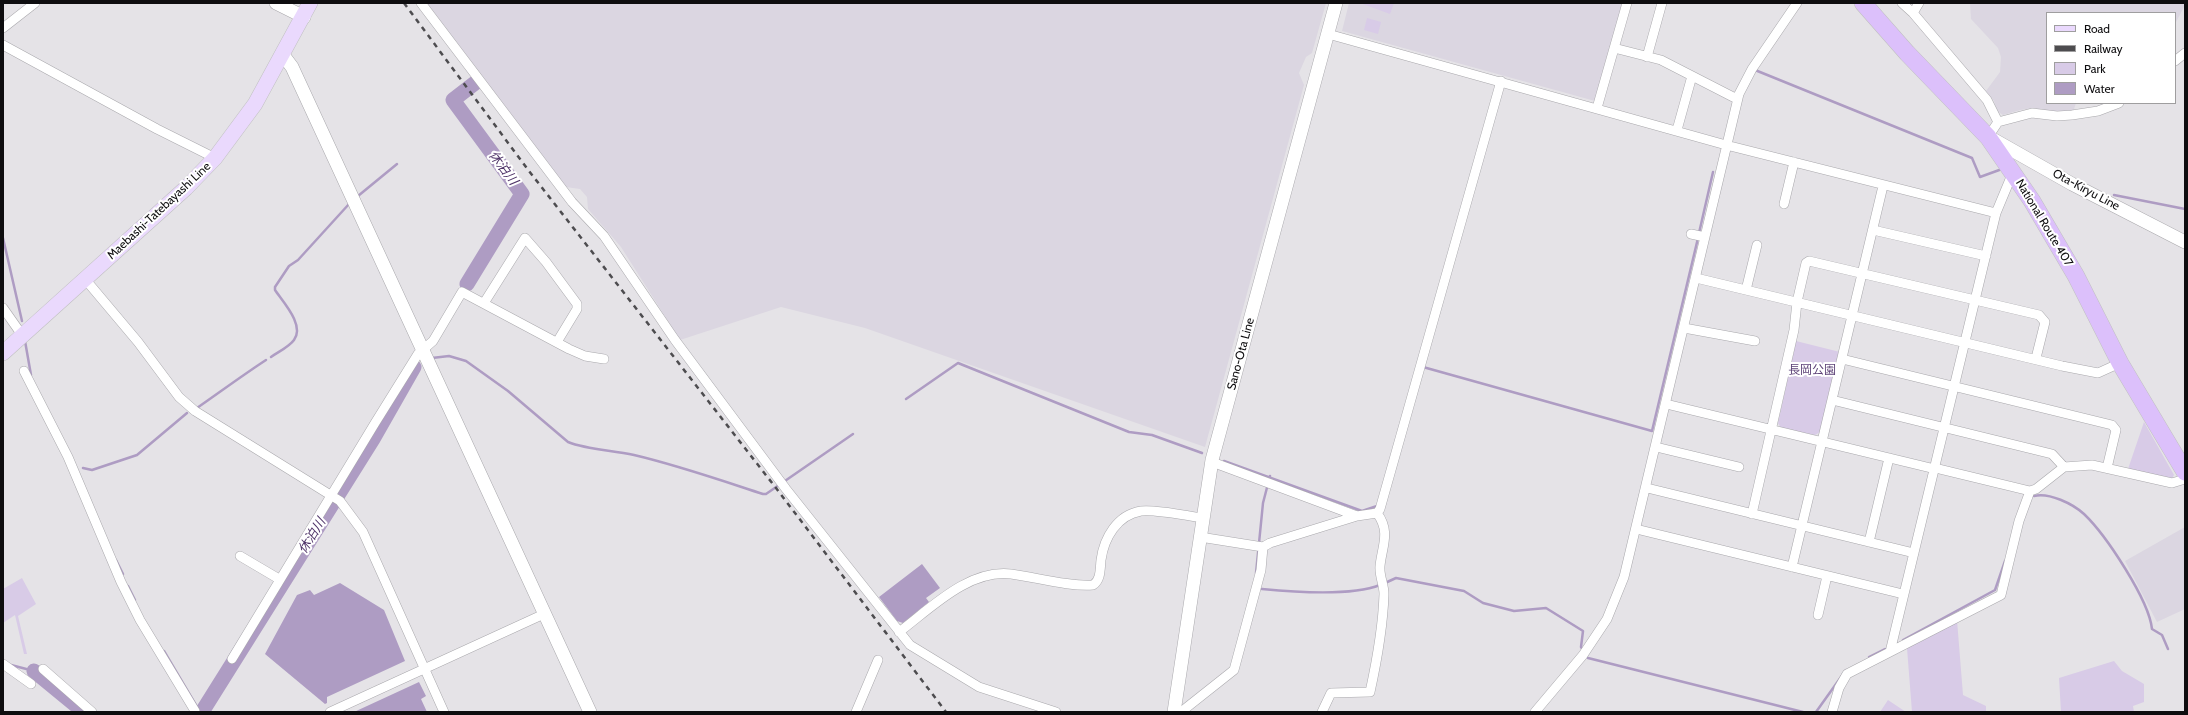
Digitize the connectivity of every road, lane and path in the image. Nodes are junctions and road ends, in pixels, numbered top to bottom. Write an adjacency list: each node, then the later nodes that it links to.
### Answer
1 (36, 3): 14 (street)
2 (276, 3): 13 (main road)
3 (310, 3): 13 (main road, Maebashi-Tatebayashi Line)
4 (421, 3): 99 (street)
5 (1336, 3): 15 (main road, Sano-Ota Line)
6 (1627, 3): 17 (street)
7 (1662, 3): 20 (street)
8 (1797, 3): 24 (street)
9 (1863, 3): 29 (highway, National Route 407)
10 (1902, 3): 12 (street)
11 (1919, 3): 12 (street)
12 (1913, 13): 27 (street)
13 (304, 17): 19 (main road, Maebashi-Tatebayashi Line)
14 (3, 28)
15 (1328, 34): 23 (street); 72 (main road, Sano-Ota Line)
16 (3, 45): 31 (street)
17 (1614, 48): 20 (street); 26 (street)
18 (2185, 53): 21 (street)
19 (283, 54): 31 (main road, Maebashi-Tatebayashi Line); 57 (main road)
20 (1647, 57): 22 (street)
21 (2176, 60)
22 (1692, 76): 24 (street); 28 (street)
23 (1501, 81): 26 (street); 82 (street)
24 (1738, 99): 30 (street)
25 (2116, 104): 27 (street)
26 (1597, 108): 28 (street)
27 (1998, 122): 29 (street)
28 (1677, 130): 30 (street)
29 (1988, 137): 33 (highway, National Route 407); 40 (main road, Ota-Kiryu Line)
30 (1726, 145): 32 (street); 39 (street)
31 (215, 158): 45 (main road, Maebashi-Tatebayashi Line)
32 (1794, 162): 34 (street); 35 (street)
33 (2015, 175): 36 (street); 62 (highway, National Route 407)
34 (1883, 186): 36 (street); 37 (street)
35 (1784, 204)
36 (1996, 213): 42 (street)
37 (1873, 230): 42 (street); 43 (street)
38 (1691, 234): 39 (street)
39 (1705, 237): 44 (street)
40 (2185, 242)
41 (1757, 245): 46 (street)
42 (1986, 256): 47 (street)
43 (1863, 273): 47 (street); 48 (street); 51 (street)
44 (1696, 278): 46 (street); 52 (street)
45 (85, 279): 53 (main road, Maebashi-Tatebayashi Line); 81 (street)
46 (1746, 290): 48 (street)
47 (1975, 300): 56 (street); 59 (street)
48 (1797, 302): 51 (street); 68 (street)
49 (484, 303): 55 (street); 55 (street); 57 (street)
50 (3, 308): 53 (street)
51 (1853, 316): 56 (street); 61 (street)
52 (1684, 328): 54 (street); 66 (street)
53 (22, 335): 58 (main road, Maebashi-Tatebayashi Line)
54 (1755, 341)
55 (557, 342): 60 (street)
56 (1965, 342): 59 (street); 64 (street)
57 (423, 349): 81 (street); 97 (main road)
58 (3, 353)
59 (2036, 358): 62 (street)
60 (604, 359)
61 (1842, 360): 64 (street); 65 (street)
62 (2120, 363): 77 (highway, National Route 407)
63 (24, 372): 107 (street)
64 (1954, 387): 67 (street); 76 (street)
65 (1832, 400): 67 (street); 69 (street)
66 (1666, 404): 68 (street); 70 (street)
67 (1944, 428): 74 (street); 75 (street)
68 (1772, 430): 69 (street); 83 (street)
69 (1822, 442): 71 (street); 86 (street)
70 (1656, 447): 73 (street); 79 (street)
71 (1889, 458): 75 (street); 89 (street)
72 (1212, 462): 84 (street); 85 (main road, Sano-Ota Line)
73 (1739, 467)
74 (2064, 467): 76 (street); 80 (street)
75 (1935, 468): 80 (street); 91 (street)
76 (2107, 468): 78 (street)
77 (2185, 472)
78 (2185, 479)
79 (1647, 488): 83 (street); 87 (street)
80 (2030, 491): 100 (street)
81 (334, 497): 95 (street); 105 (street)
82 (1377, 513): 84 (street); 116 (street)
83 (1752, 514): 86 (street)
84 (1357, 516): 90 (street)
85 (1203, 518): 88 (main road, Sano-Ota Line); 99 (street)
86 (1802, 526): 89 (street); 93 (street)
87 (1636, 529): 93 (street); 117 (street)
88 (1200, 537): 90 (street); 114 (main road, Sano-Ota Line)
89 (1869, 542): 91 (street)
90 (1260, 546): 115 (street)
91 (1914, 553): 96 (street)
92 (240, 556): 95 (street)
93 (1792, 567): 94 (street)
94 (1827, 576): 96 (street); 98 (street)
95 (279, 579): 101 (street)
96 (1903, 594): 100 (street)
97 (544, 614): 105 (street); 111 (main road)
98 (1818, 615)
99 (899, 632): 113 (street)
100 (1890, 652): 118 (street)
101 (232, 659)
102 (878, 660): 112 (street)
103 (3, 664): 106 (street)
104 (43, 668): 108 (street)
105 (425, 670): 109 (street); 110 (street)
106 (31, 684)
107 (195, 711)
108 (92, 712)
109 (330, 712)
110 (444, 712)
111 (590, 712)
112 (856, 712)
113 (1056, 712)
114 (1174, 712)
115 (1181, 712)
116 (1322, 712)
117 (1535, 712)
118 (1832, 712)

